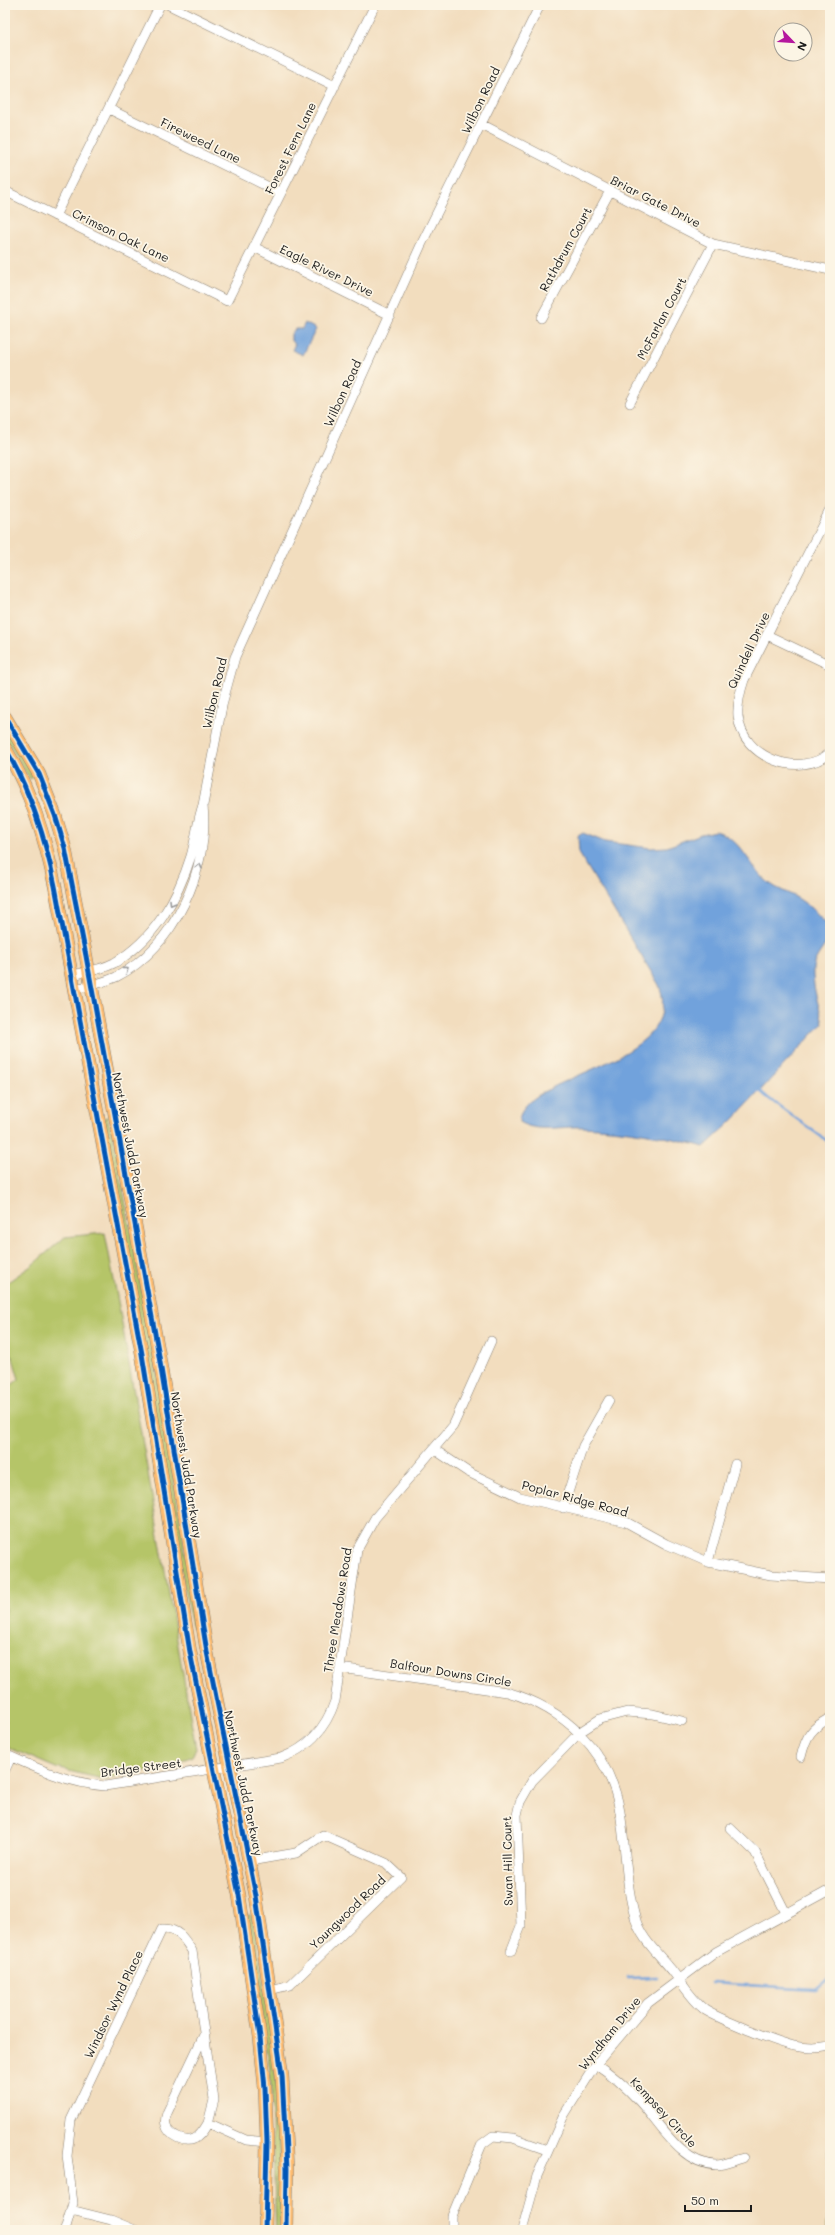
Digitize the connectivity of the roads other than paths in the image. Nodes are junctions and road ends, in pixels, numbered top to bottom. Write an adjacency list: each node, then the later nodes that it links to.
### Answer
1 (160, 5): 6 (street)
2 (169, 5): 5 (street)
3 (375, 5): 5 (street, Forest Fern Lane)
4 (540, 5): 7 (street, Wilbon Road)
5 (334, 86): 10 (street, Forest Fern Lane)
6 (109, 109): 10 (street, Fireweed Lane); 11 (street)
7 (481, 124): 9 (street, Briar Gate Drive); 16 (street, Wilbon Road)
8 (5, 191): 11 (street, Crimson Oak Lane)
9 (610, 191): 12 (street, Briar Gate Drive); 17 (street, Rathdrum Court)
10 (281, 193): 13 (street, Forest Fern Lane)
11 (55, 216): 15 (street, Crimson Oak Lane)
12 (713, 244): 14 (street, Briar Gate Drive); 18 (street, McFarlan Court)
13 (254, 247): 15 (street, Forest Fern Lane); 16 (street, Eagle River Drive)
14 (830, 270)
15 (227, 301)
16 (390, 315): 25 (street, Wilbon Road)
17 (541, 318)
18 (630, 403)
19 (830, 510): 20 (street, Quindell Drive)
20 (767, 635): 21 (street); 24 (street, Quindell Drive)
21 (830, 666)
22 (5, 717): 26 (highway, Northwest Judd Parkway)
23 (5, 748): 27 (highway)
24 (830, 753)
25 (203, 805): 26 (street, Wilbon Road, one-way to 26); 28 (street, Wilbon Road, one-way to 25)
26 (88, 972): 27 (street, Wilbon Road); 28 (highway, Northwest Judd Parkway)
27 (72, 975): 29 (highway)
28 (91, 986): 29 (street, Wilbon Road); 43 (highway, Northwest Judd Parkway)
29 (75, 989): 44 (highway)
30 (491, 1341): 32 (street, Three Meadows Road)
31 (609, 1400): 34 (street)
32 (435, 1450): 34 (street, Poplar Ridge Road); 37 (street, Three Meadows Road)
33 (735, 1464): 35 (street)
34 (563, 1508): 35 (street, Poplar Ridge Road)
35 (708, 1562): 36 (street, Poplar Ridge Road)
36 (830, 1579)
37 (340, 1668): 40 (street, Balfour Downs Circle); 43 (street, Three Meadows Road)
38 (830, 1718): 42 (street)
39 (682, 1721): 40 (street, Swan Hill Court)
40 (580, 1732): 50 (street, Swan Hill Court); 51 (street, Balfour Downs Circle)
41 (8, 1755): 44 (street, Bridge Street); 45 (street)
42 (801, 1756)
43 (230, 1767): 44 (street, Three Meadows Road); 47 (highway, Northwest Judd Parkway)
44 (214, 1769): 57 (highway)
45 (5, 1770)
46 (730, 1828): 49 (street)
47 (250, 1861): 52 (highway, Northwest Judd Parkway); 52 (street, Youngwood Road)
48 (830, 1890): 49 (street, Wyndham Drive)
49 (786, 1913): 51 (street, Wyndham Drive)
50 (511, 1951)
51 (679, 1979): 54 (street, Balfour Downs Circle); 55 (street, Wyndham Drive)
52 (270, 1990): 64 (highway, Northwest Judd Parkway)
53 (204, 2035): 56 (street, Windsor Wynd Place); 56 (street, Windsor Wynd Place); 60 (street, Windsor Wynd Place)
54 (830, 2046)
55 (596, 2064): 58 (street, Wyndham Drive); 59 (street, Kempsey Circle)
56 (208, 2123): 57 (street)
57 (267, 2142): 63 (highway)
58 (547, 2150): 65 (street); 66 (street, Wyndham Drive)
59 (743, 2158)
60 (71, 2210): 61 (street); 62 (street)
61 (65, 2230)
62 (135, 2230)
63 (266, 2230)
64 (286, 2230)
65 (452, 2230)
66 (522, 2230)

